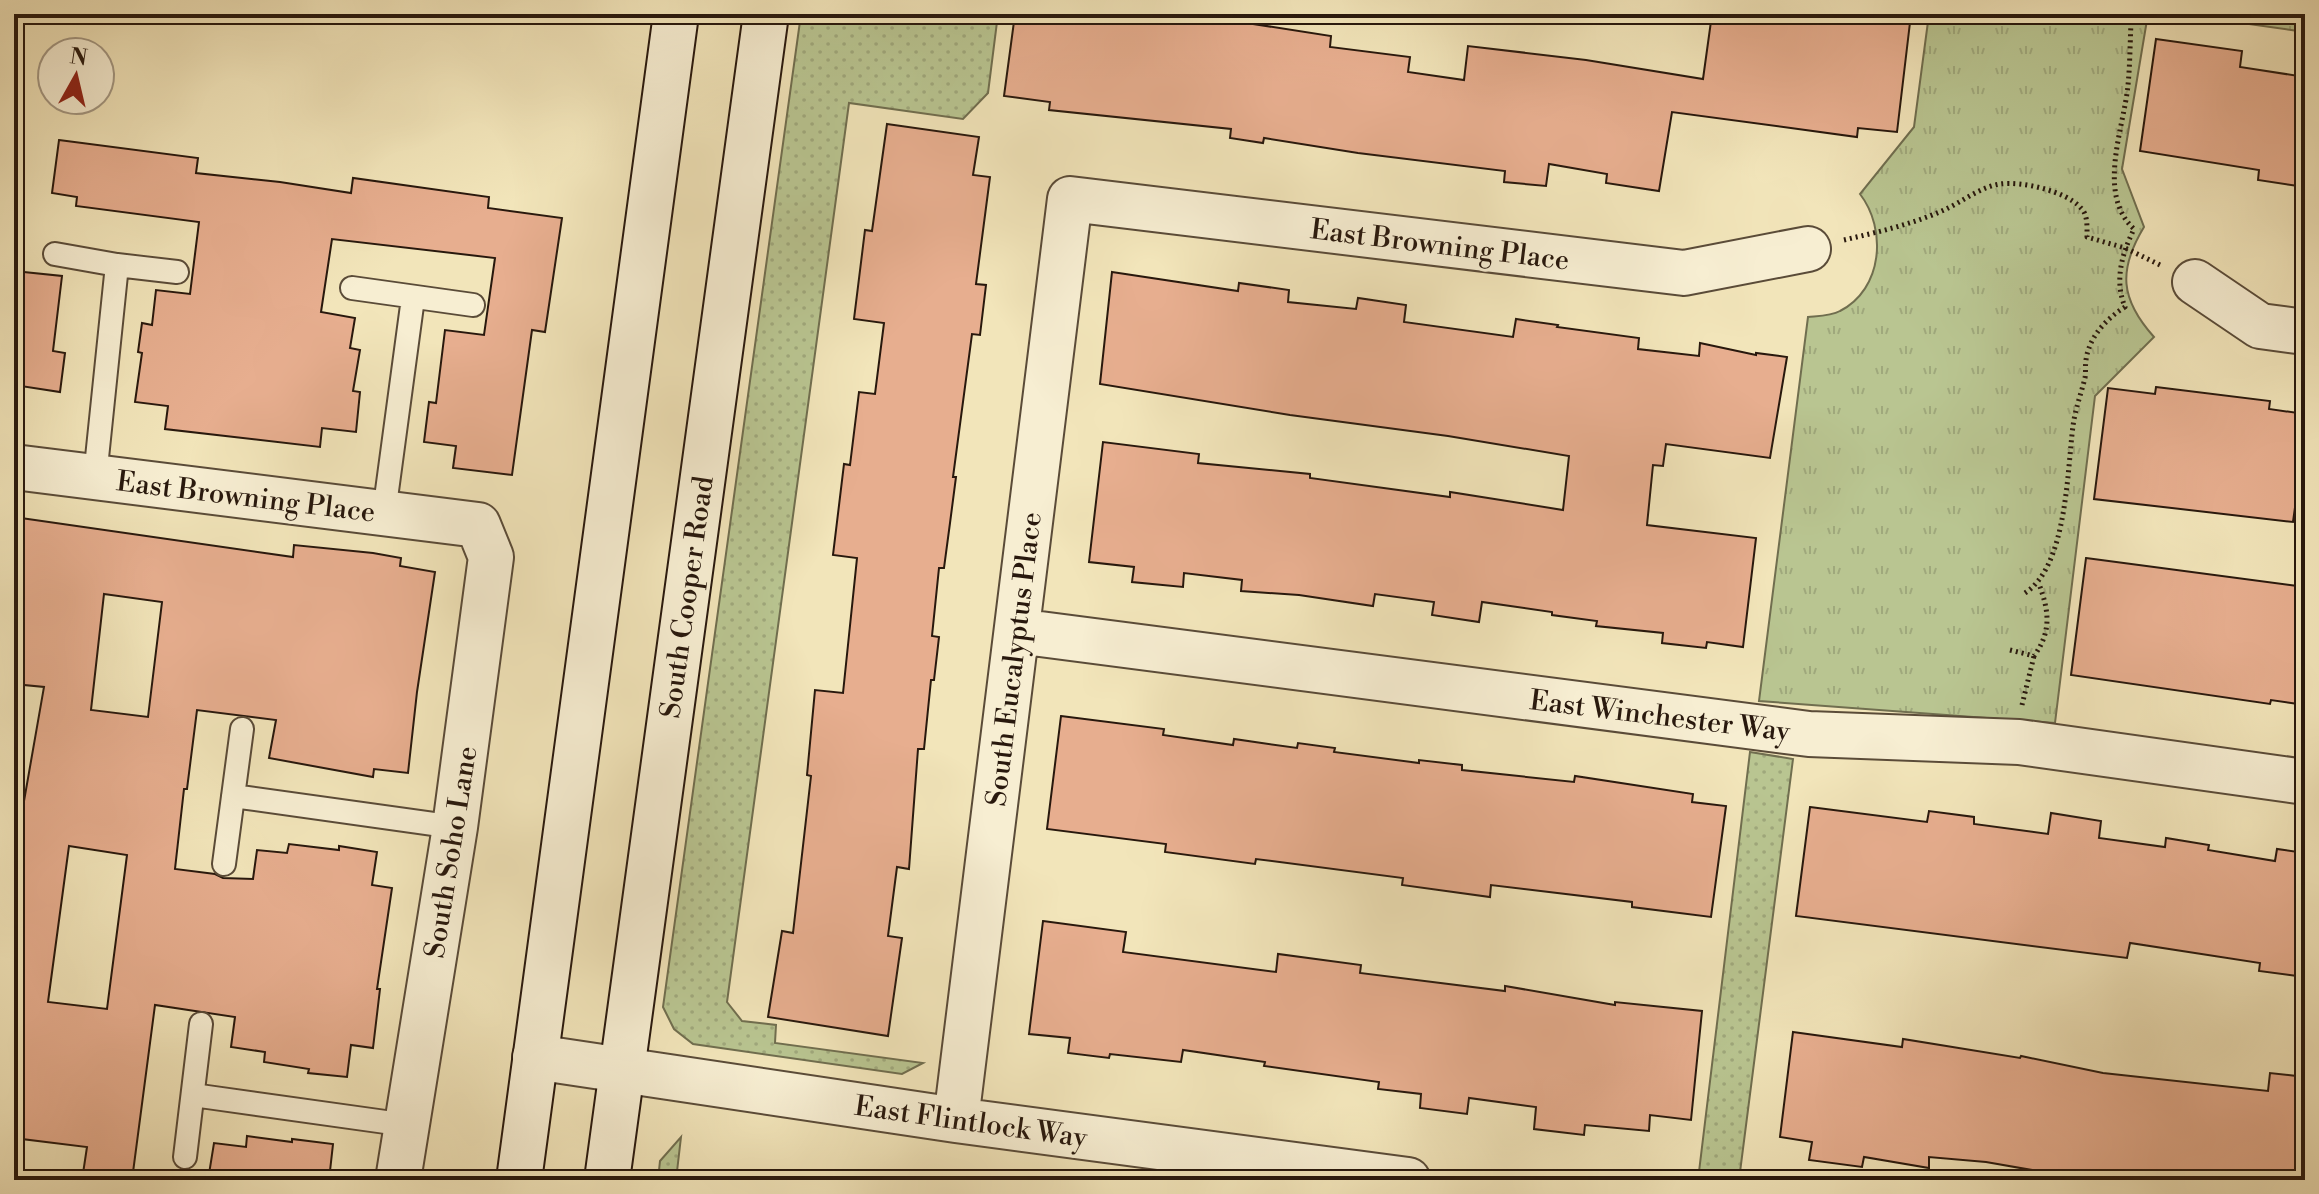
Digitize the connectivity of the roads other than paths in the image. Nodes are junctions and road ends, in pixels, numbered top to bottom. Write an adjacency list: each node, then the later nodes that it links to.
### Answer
1 (676, 14): 24 (street)
2 (766, 14): 25 (street, South Cooper Road)
3 (1070, 199): 4 (street, East Browning Place); 17 (street, South Eucalyptus Place)
4 (1808, 249)
5 (55, 254): 6 (lane)
6 (117, 265): 7 (lane); 14 (lane)
7 (177, 272)
8 (2195, 282): 12 (street)
9 (352, 288): 10 (lane)
10 (413, 298): 11 (lane); 15 (lane)
11 (473, 305)
12 (2305, 332)
13 (14, 467): 14 (street, East Browning Place)
14 (95, 477): 15 (street, East Browning Place)
15 (384, 513): 16 (street, East Browning Place)
16 (478, 525): 21 (street, South Soho Lane)
17 (1017, 631): 19 (street, East Winchester Way); 27 (street, South Eucalyptus Place)
18 (242, 729): 20 (lane)
19 (2305, 782)
20 (233, 796): 21 (lane); 22 (lane)
21 (455, 827): 28 (street, South Soho Lane)
22 (224, 864)
23 (201, 1024): 26 (lane)
24 (535, 1057): 25 (street, East Flintlock Way); 31 (street)
25 (621, 1070): 27 (street, East Flintlock Way); 32 (street, South Cooper Road)
26 (193, 1095): 28 (lane); 29 (lane)
27 (956, 1120): 33 (street, East Flintlock Way)
28 (407, 1125): 30 (street, South Soho Lane)
29 (185, 1157)
30 (398, 1180)
31 (519, 1180)
32 (607, 1180)
33 (1408, 1180)

